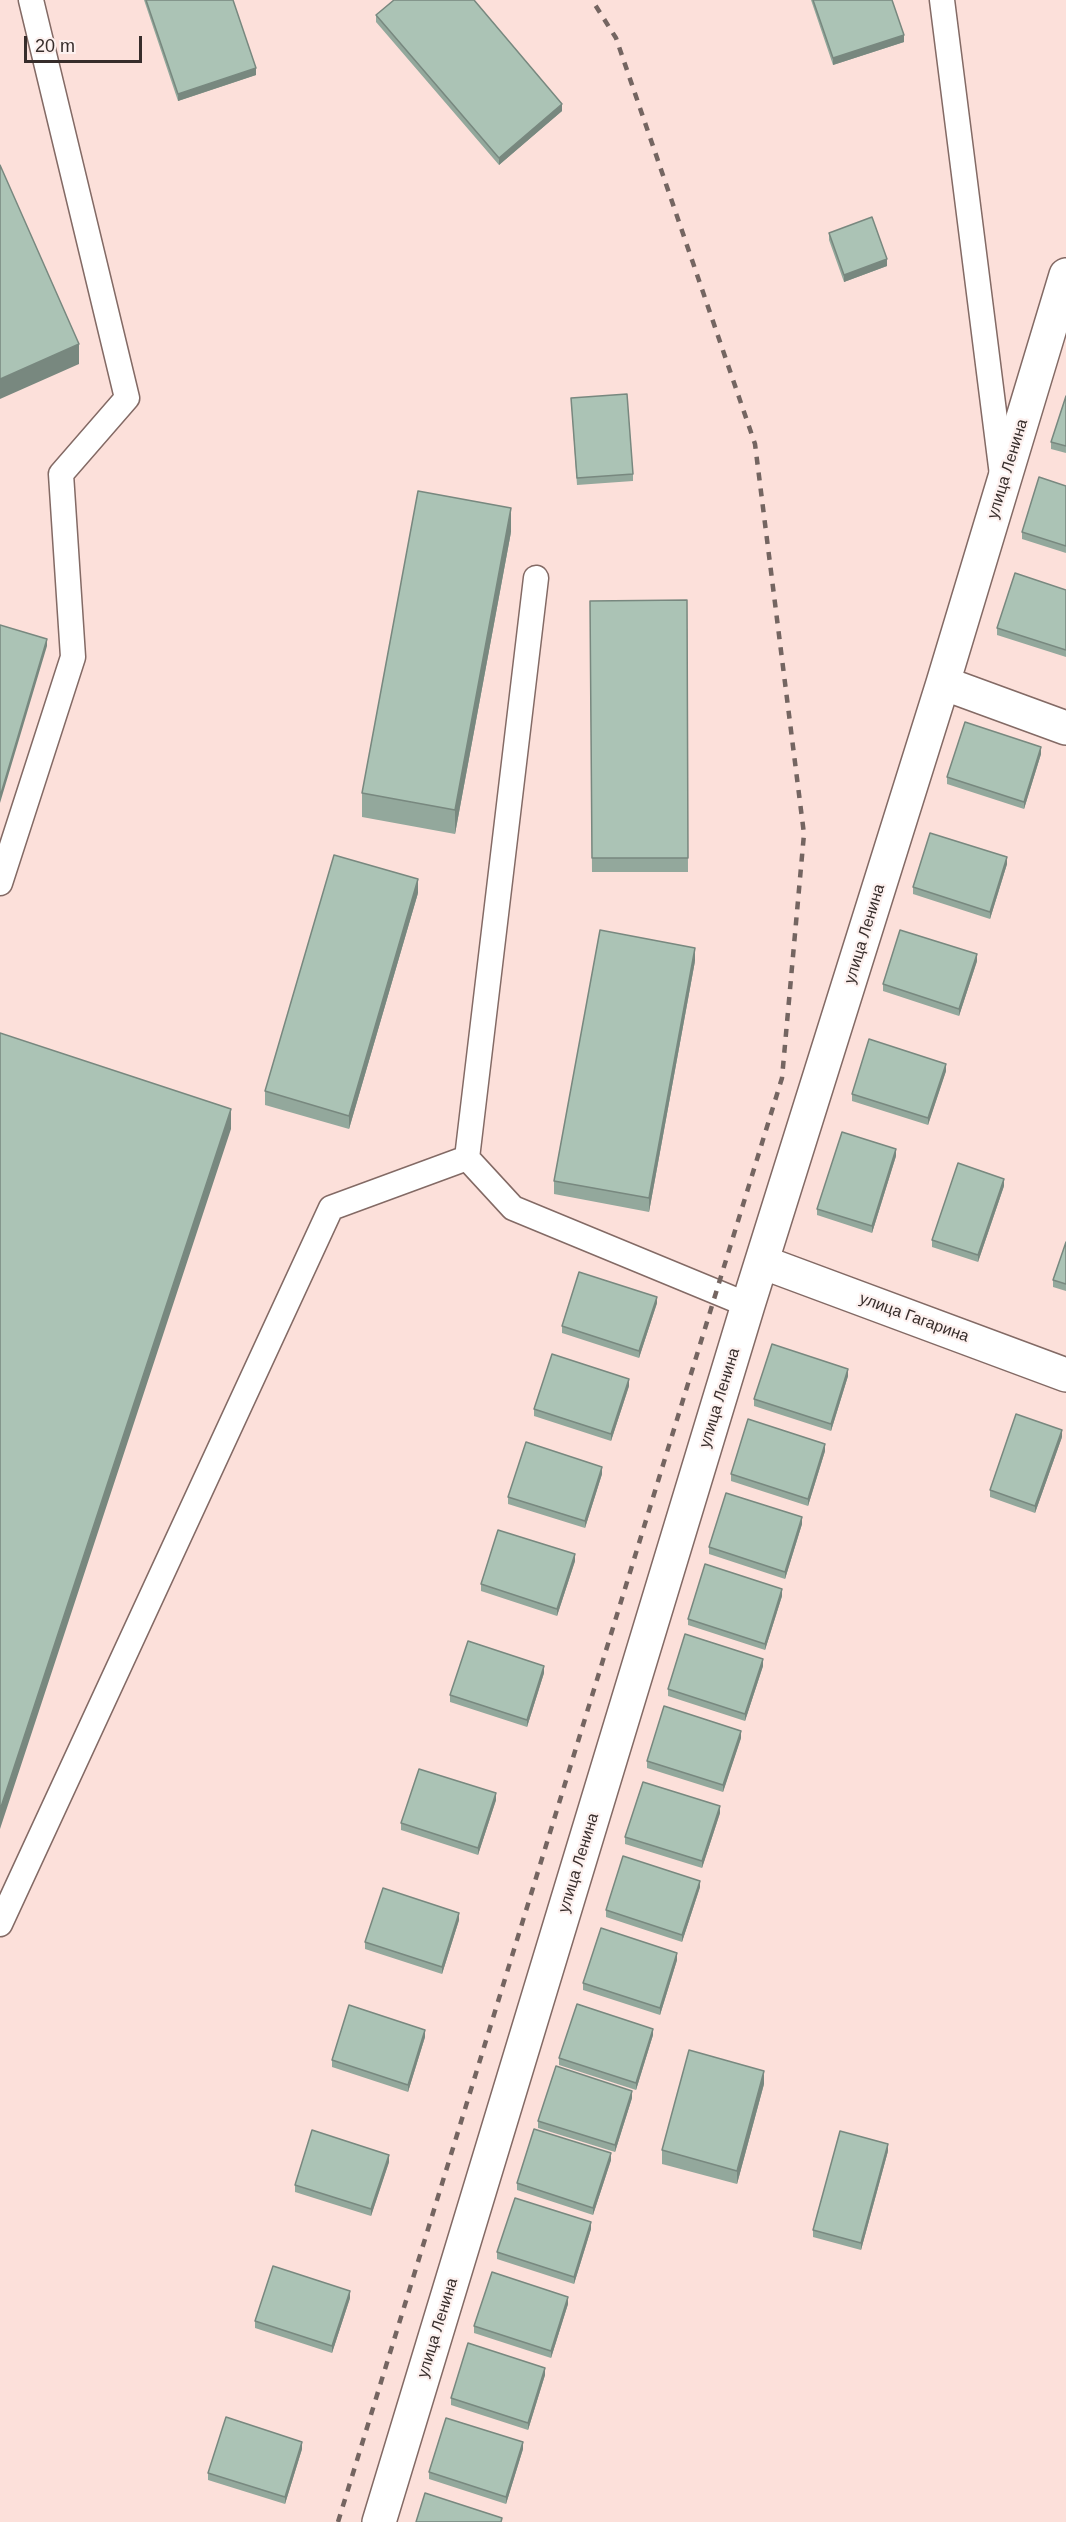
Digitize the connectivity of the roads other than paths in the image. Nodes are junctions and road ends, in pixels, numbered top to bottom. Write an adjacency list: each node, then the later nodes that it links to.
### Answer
1 (31, 0): 8 (lane)
2 (942, 0): 4 (lane)
3 (1066, 275): 4 (street, улица Ленина)
4 (1003, 484): 6 (street, улица Ленина)
5 (536, 578): 9 (lane)
6 (943, 683): 7 (street); 10 (street, улица Ленина)
7 (1066, 728)
8 (0, 883)
9 (467, 1158): 11 (lane); 13 (lane)
10 (762, 1262): 11 (street, улица Ленина); 12 (street, улица Гагарина)
11 (748, 1305): 14 (street, улица Ленина)
12 (1066, 1375)
13 (0, 1924)
14 (379, 2522)

